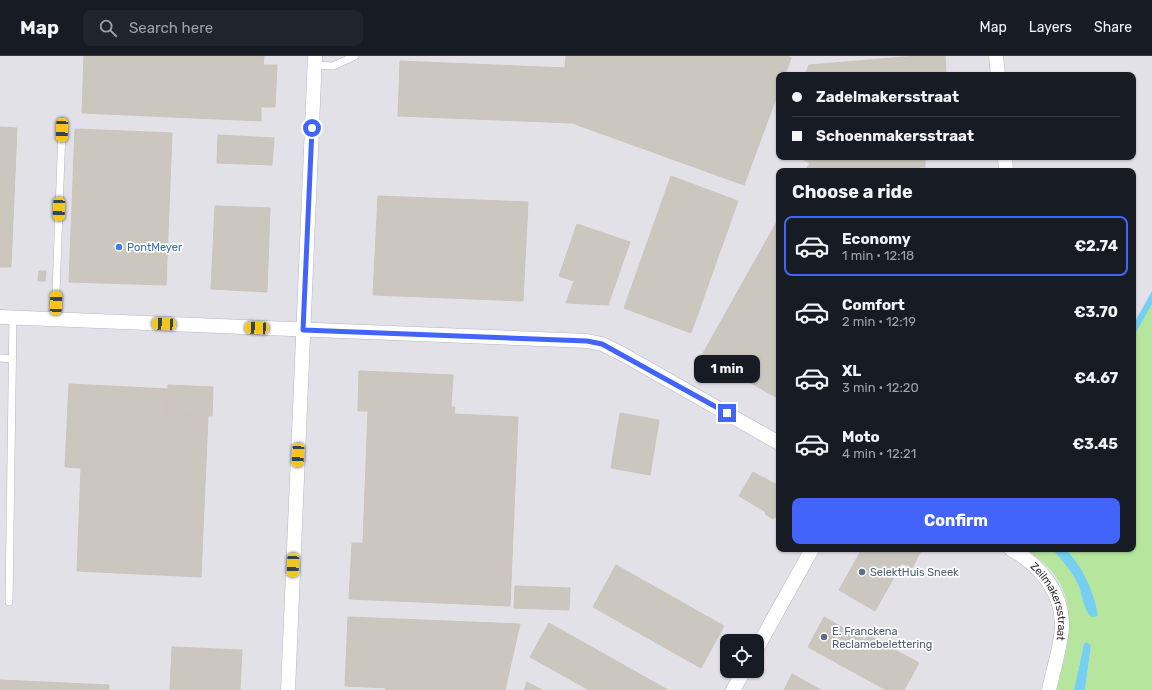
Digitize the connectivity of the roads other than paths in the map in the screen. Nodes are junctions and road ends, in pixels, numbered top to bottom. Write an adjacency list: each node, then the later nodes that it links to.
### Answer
1 (355, 56): 3 (lane)
2 (996, 56): 4 (street)
3 (315, 61): 8 (street)
4 (998, 72)
5 (62, 130): 7 (lane)
6 (6, 317): 7 (street); 10 (lane)
7 (55, 319): 8 (street)
8 (303, 330): 11 (street); 17 (street)
9 (0, 358): 10 (lane)
10 (12, 359): 14 (lane)
11 (776, 441)
12 (810, 552): 15 (street)
13 (1016, 552): 19 (street, Zeilmakersstraat)
14 (9, 602)
15 (764, 635)
16 (740, 678): 18 (street)
17 (288, 690)
18 (733, 690)
19 (1049, 690)

